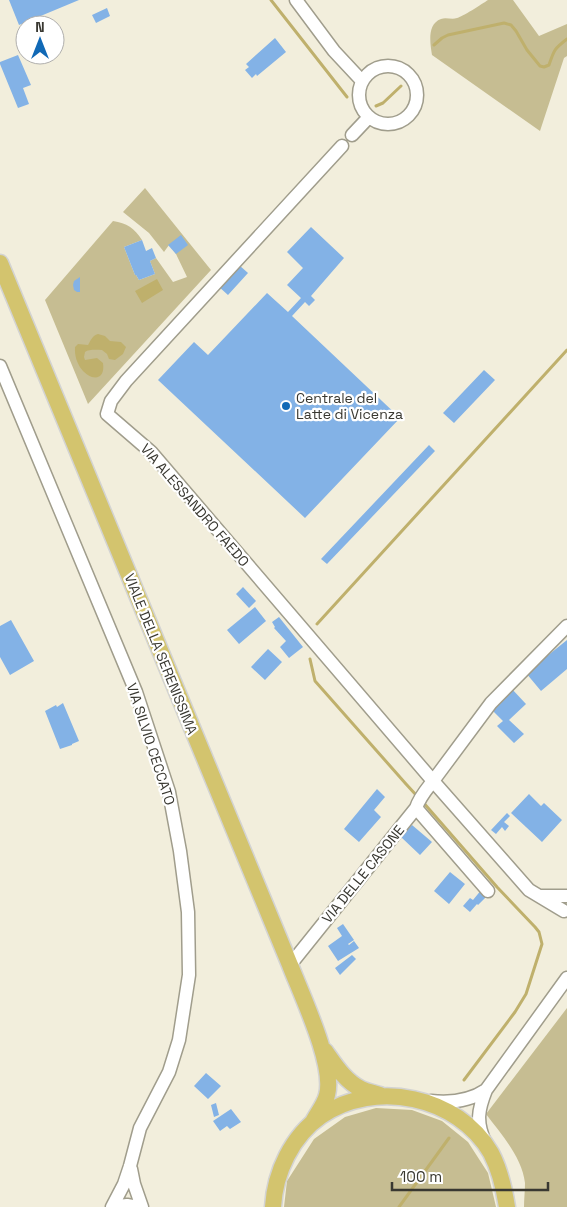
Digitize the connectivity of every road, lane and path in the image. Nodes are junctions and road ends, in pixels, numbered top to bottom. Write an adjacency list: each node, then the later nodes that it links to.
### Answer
1 (296, 0): 2 (street)
2 (362, 81): 3 (street); 3 (street)
3 (369, 117): 4 (street)
4 (352, 135)
5 (342, 146): 9 (street, VIA ALESSANDRO FAEDO)
6 (0, 263): 15 (main road, VIALE DELLA SERENISSIMA)
7 (0, 366): 23 (street, VIA SILVIO CECCATO)
8 (567, 626): 9 (street, VIA DELLE CASONE)
9 (429, 786): 10 (street, VIA DELLE CASONE); 12 (street)
10 (416, 805): 11 (street); 15 (street, VIA DELLE CASONE)
11 (488, 891)
12 (538, 896): 13 (street); 14 (street)
13 (567, 896): 14 (street)
14 (566, 915)
15 (290, 965): 17 (main road, VIALE DELLA SERENISSIMA)
16 (567, 978): 18 (street)
17 (321, 1045): 19 (main road, VIALE DELLA SERENISSIMA); 21 (main road, VIALE DELLA SERENISSIMA)
18 (486, 1090): 20 (street); 22 (street)
19 (384, 1096): 20 (main road); 21 (main road)
20 (422, 1100): 22 (main road)
21 (313, 1122): 24 (main road)
22 (490, 1152): 30 (main road)
23 (130, 1166): 25 (street, VIA SILVIO CECCATO); 27 (street, VIA SILVIO CECCATO)
24 (275, 1190): 28 (street); 29 (main road)
25 (112, 1207): 26 (street)
26 (138, 1207)
27 (142, 1207)
28 (266, 1207)
29 (273, 1207)
30 (506, 1207)

